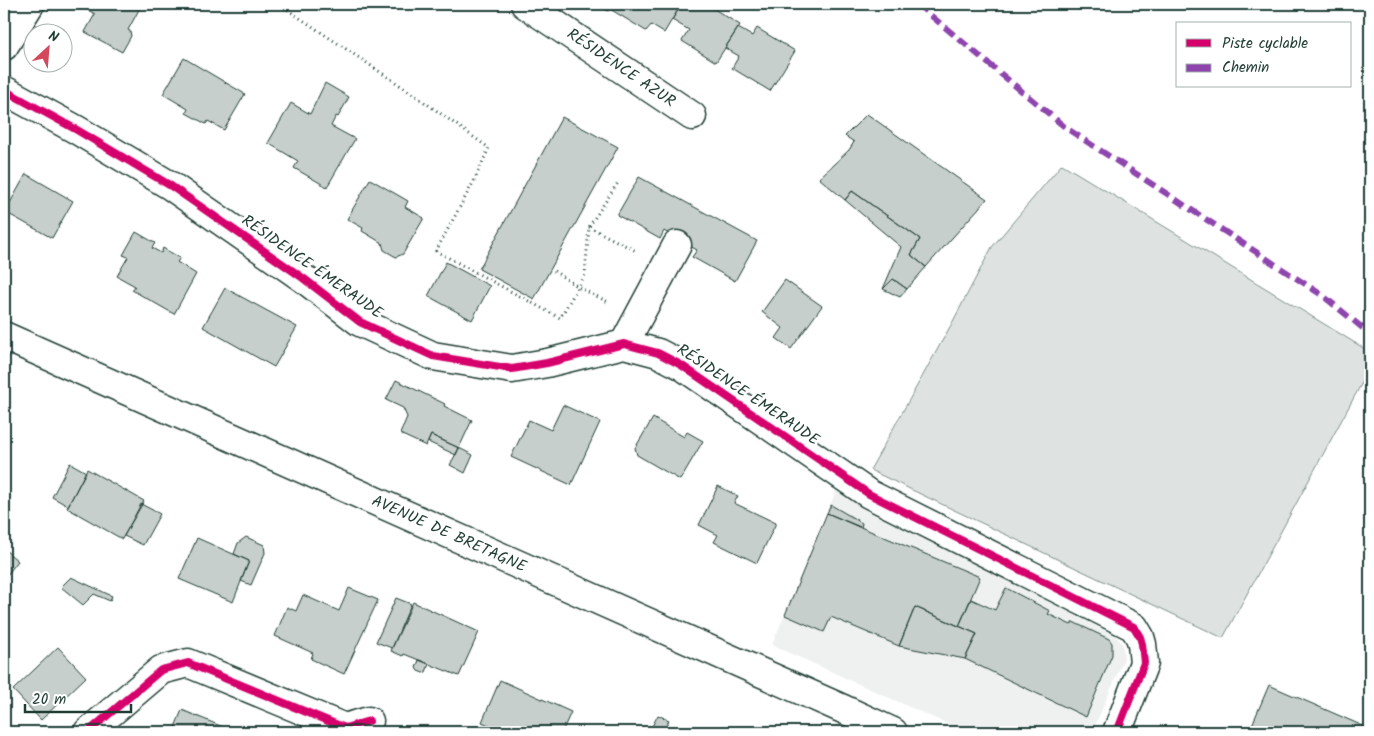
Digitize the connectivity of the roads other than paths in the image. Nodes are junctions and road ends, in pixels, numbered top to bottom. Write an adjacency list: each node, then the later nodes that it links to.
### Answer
1 (30, 4): 3 (street)
2 (525, 4): 5 (street, RÉSIDENCE AZUR)
3 (4, 46)
4 (4, 90): 8 (street, RÉSIDENCE ÉMERAUDE)
5 (692, 116)
6 (671, 255): 8 (street)
7 (4, 336): 11 (street, AVENUE DE BRETAGNE)
8 (624, 344): 12 (street, RÉSIDENCE ÉMERAUDE)
9 (369, 721): 10 (street)
10 (88, 732)
11 (894, 732)
12 (1117, 732)

